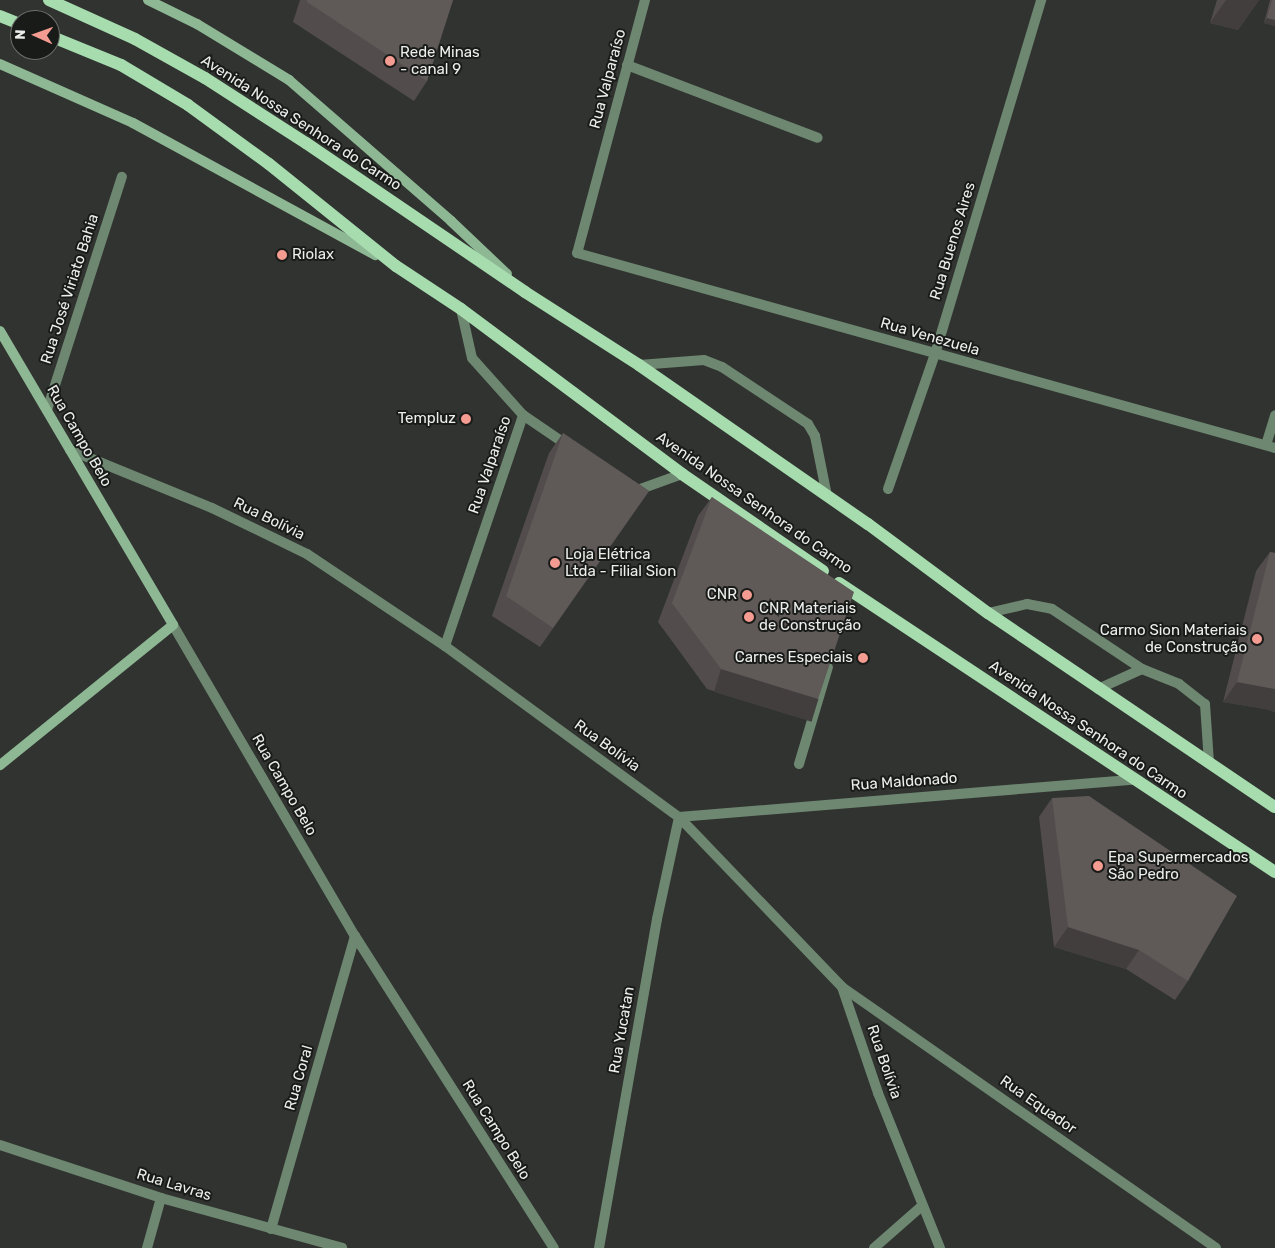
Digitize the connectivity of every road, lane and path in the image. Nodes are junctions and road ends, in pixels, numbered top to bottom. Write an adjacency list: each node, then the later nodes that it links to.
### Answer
1 (49, 0): 14 (main road, Avenida Nossa Senhora do Carmo)
2 (148, 0): 14 (street, Avenida Nossa Senhora do Carmo)
3 (644, 0): 7 (street, Rua Valparaíso)
4 (1041, 0): 17 (street, Rua Buenos Aires)
5 (60, 40): 13 (main road, Avenida Nossa Senhora do Carmo)
6 (0, 64): 8 (street, Avenida Nossa Senhora do Carmo)
7 (627, 65): 10 (street); 12 (street, Rua Valparaíso)
8 (12, 69): 9 (street); 13 (street, Avenida Nossa Senhora do Carmo)
9 (0, 71)
10 (818, 138)
11 (122, 177): 19 (street, Rua José Viriato Bahia)
12 (577, 254): 17 (street, Rua Venezuela)
13 (396, 266): 15 (main road, Avenida Nossa Senhora do Carmo)
14 (525, 292): 18 (main road, Avenida Nossa Senhora do Carmo)
15 (460, 308): 20 (street, Rua Valparaíso); 25 (main road, Avenida Nossa Senhora do Carmo)
16 (0, 331): 19 (street, Rua Campo Belo)
17 (935, 354): 22 (street, Rua Venezuela); 27 (street, Rua Buenos Aires)
18 (639, 365): 28 (main road, Avenida Nossa Senhora do Carmo); 28 (street)
19 (47, 410): 23 (street, Rua Campo Belo)
20 (524, 415): 24 (street); 31 (street, Rua Valparaíso)
21 (1275, 415): 22 (street)
22 (1271, 447)
23 (70, 450): 30 (street, Rua Campo Belo); 31 (street, Rua Bolívia)
24 (579, 453)
25 (682, 474): 26 (street); 38 (main road, Avenida Nossa Senhora do Carmo)
26 (619, 480)
27 (888, 489)
28 (827, 496): 29 (main road, Avenida Nossa Senhora do Carmo)
29 (988, 613): 33 (street); 34 (main road, Avenida Nossa Senhora do Carmo)
30 (173, 625): 35 (street); 42 (street, Rua Campo Belo)
31 (445, 646): 40 (street, Rua Bolívia)
32 (832, 655): 37 (street)
33 (1142, 669): 34 (street); 36 (street)
34 (1098, 689): 36 (main road, Avenida Nossa Senhora do Carmo)
35 (2, 761)
36 (1209, 762): 39 (main road, Avenida Nossa Senhora do Carmo)
37 (799, 764)
38 (1132, 780): 40 (street, Rua Maldonado); 41 (main road, Avenida Nossa Senhora do Carmo)
39 (1275, 807)
40 (679, 818): 43 (street, Rua Bolívia); 51 (street, Rua Yucatan)
41 (1275, 872)
42 (356, 936): 47 (street, Rua Coral); 50 (street, Rua Campo Belo)
43 (842, 987): 46 (street, Rua Bolívia); 54 (street, Rua Equador)
44 (0, 1146): 45 (street, Rua Lavras)
45 (161, 1198): 47 (street, Rua Lavras); 48 (street)
46 (922, 1206): 52 (street); 53 (street, Rua Bolívia)
47 (271, 1229): 49 (street, Rua Lavras)
48 (148, 1248)
49 (342, 1248)
50 (554, 1248)
51 (599, 1248)
52 (874, 1248)
53 (940, 1248)
54 (1216, 1248)

